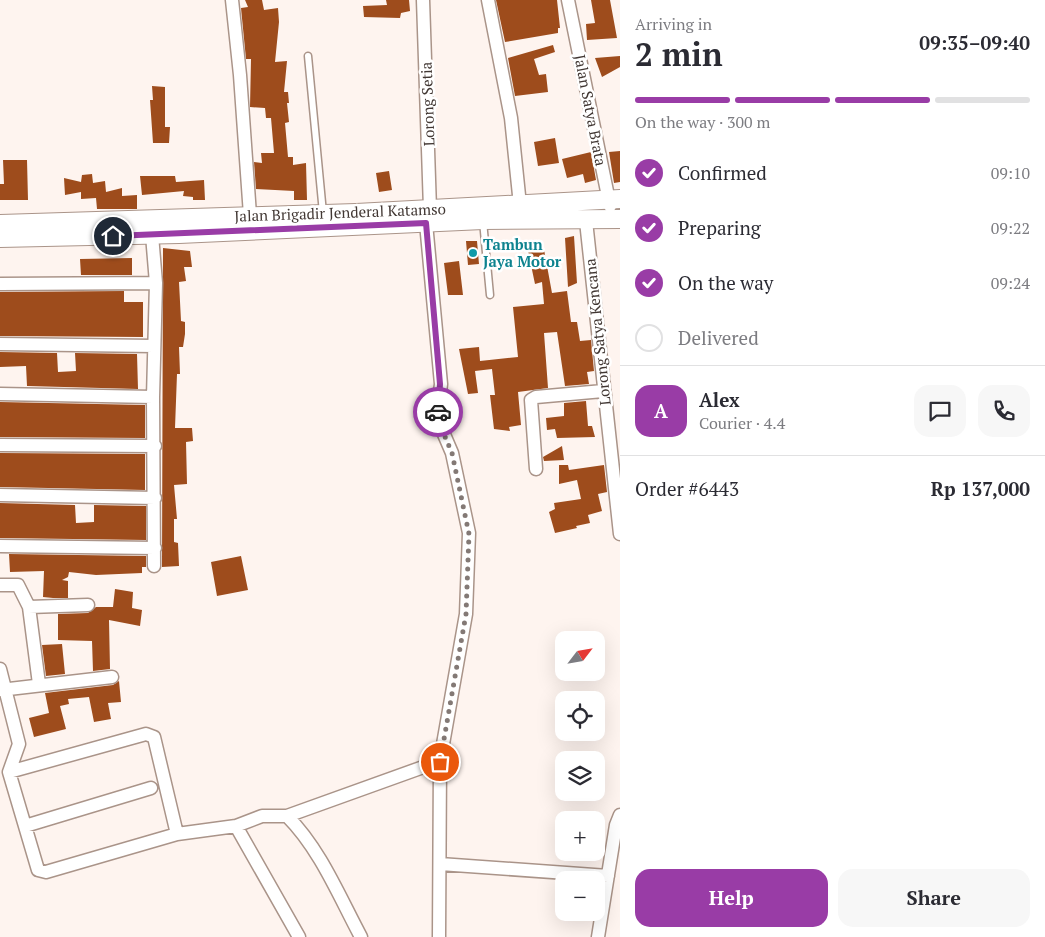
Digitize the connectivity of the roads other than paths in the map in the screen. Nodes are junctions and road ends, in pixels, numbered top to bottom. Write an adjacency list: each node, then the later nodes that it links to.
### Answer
1 (232, 0): 9 (street)
2 (422, 0): 10 (street, Lorong Setia)
3 (488, 0): 7 (street)
4 (568, 0): 6 (street, Jalan Satya Brata)
5 (308, 56): 8 (lane)
6 (614, 200): 7 (main road, Jalan Brigadir Jenderal Katamso); 11 (street, Jalan Satya Brata)
7 (520, 205): 10 (main road, Jalan Brigadir Jenderal Katamso)
8 (323, 212): 9 (main road, Jalan Brigadir Jenderal Katamso); 10 (main road, Jalan Brigadir Jenderal Katamso)
9 (250, 215): 15 (main road, Jalan Brigadir Jenderal Katamso)
10 (428, 216): 12 (main road, Jalan Brigadir Jenderal Katamso); 16 (main road, Jalan Brigadir Jenderal Katamso); 42 (street, Lorong Setia)
11 (617, 219): 13 (main road, Jalan Brigadir Jenderal Katamso)
12 (483, 220): 13 (main road, Jalan Brigadir Jenderal Katamso); 20 (lane)
13 (586, 221): 23 (street, Lorong Satya Kencana)
14 (0, 224): 15 (main road, Jalan Brigadir Jenderal Katamso)
15 (100, 229): 16 (main road, Jalan Brigadir Jenderal Katamso); 17 (main road, Jalan Brigadir Jenderal Katamso)
16 (152, 234): 18 (street)
17 (0, 238)
18 (156, 283): 19 (street); 22 (street)
19 (0, 284)
20 (490, 295)
21 (0, 344): 22 (street)
22 (154, 346): 25 (street)
23 (603, 391): 28 (street); 31 (street, Lorong Satya Kencana)
24 (0, 394): 25 (street)
25 (153, 397): 27 (street)
26 (0, 445): 27 (street)
27 (155, 446): 30 (street)
28 (536, 469)
29 (0, 495): 30 (street)
30 (155, 498): 33 (street)
31 (620, 534)
32 (0, 546): 33 (street)
33 (155, 548): 34 (street)
34 (154, 566)
35 (0, 585): 37 (street)
36 (88, 605): 37 (street)
37 (29, 607): 40 (street)
38 (0, 669): 41 (street)
39 (112, 677): 40 (street)
40 (39, 684): 41 (street)
41 (3, 690): 43 (street)
42 (440, 762): 46 (street); 50 (street, Lorong Setia)
43 (9, 772): 47 (street); 49 (street)
44 (151, 788): 47 (street)
45 (620, 815): 51 (street)
46 (286, 816): 48 (street); 53 (street)
47 (25, 826): 49 (street)
48 (236, 826): 49 (street); 52 (street)
49 (177, 834)
50 (440, 864): 51 (street); 54 (street, Lorong Setia)
51 (608, 876): 55 (street)
52 (300, 937)
53 (361, 937)
54 (439, 937)
55 (598, 937)

